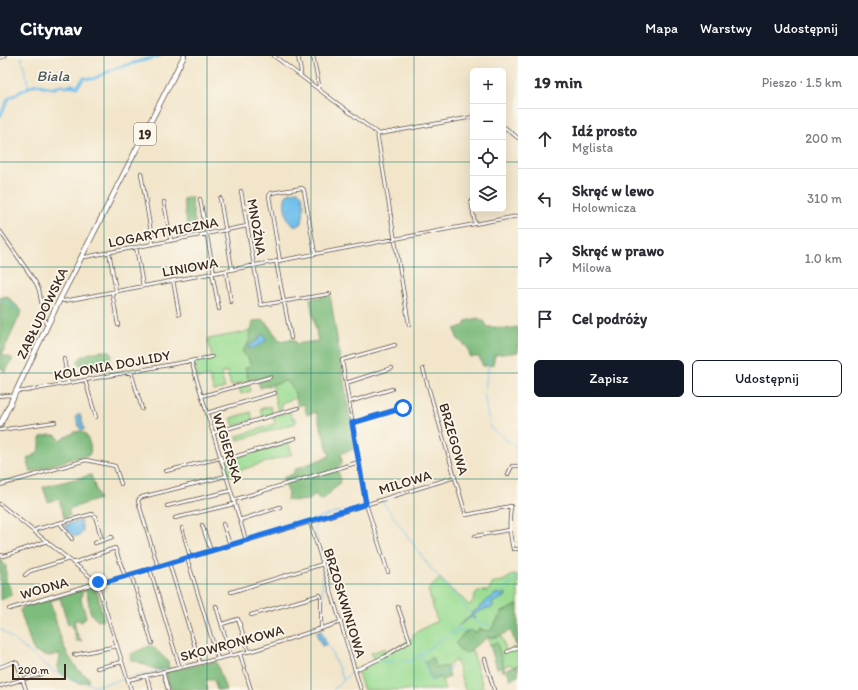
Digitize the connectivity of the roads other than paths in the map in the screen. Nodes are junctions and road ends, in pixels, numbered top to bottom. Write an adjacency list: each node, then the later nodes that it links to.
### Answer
1 (5, 56): 6 (street)
2 (184, 56): 31 (highway, ZABŁUDOWSKA / 19)
3 (274, 56): 7 (street)
4 (298, 56): 7 (street)
5 (313, 56): 8 (street)
6 (0, 58)
7 (300, 75): 8 (street)
8 (318, 88): 11 (street)
9 (470, 118): 11 (street)
10 (506, 128): 12 (street)
11 (376, 133): 25 (street)
12 (518, 138)
13 (141, 172): 27 (street)
14 (241, 191): 21 (street, MNOŻNA)
15 (220, 198): 22 (street)
16 (200, 199): 24 (street)
17 (164, 202): 26 (street)
18 (473, 212): 20 (street)
19 (518, 216): 20 (street, LINIOWA)
20 (475, 224): 25 (street, LINIOWA)
21 (247, 226): 22 (street, LOGARYTMICZNA); 34 (street, MNOŻNA)
22 (225, 231): 24 (street, LOGARYTMICZNA); 35 (street)
23 (0, 232): 48 (street)
24 (207, 235): 26 (street, LOGARYTMICZNA); 37 (street)
25 (395, 240): 30 (street, LINIOWA); 50 (street)
26 (171, 241): 27 (street, LOGARYTMICZNA)
27 (153, 244): 28 (street, LOGARYTMICZNA)
28 (136, 247): 29 (street, LOGARYTMICZNA); 39 (street)
29 (109, 252): 31 (street, LOGARYTMICZNA); 40 (street)
30 (315, 254): 33 (street, LINIOWA); 33 (street)
31 (82, 256): 43 (highway, ZABŁUDOWSKA / 19)
32 (276, 261): 33 (street, LINIOWA); 34 (street, LINIOWA); 45 (street)
33 (280, 261)
34 (254, 265): 35 (street, LINIOWA); 45 (street, MNOŻNA)
35 (232, 269): 36 (street, LINIOWA)
36 (226, 271): 37 (street, LINIOWA); 44 (street)
37 (213, 273): 38 (street, LINIOWA); 46 (street)
38 (173, 280): 39 (street, LINIOWA); 47 (street)
39 (143, 286): 40 (street, LINIOWA)
40 (116, 291): 41 (street, LINIOWA)
41 (112, 292): 43 (street, LINIOWA); 49 (street)
42 (330, 294): 45 (street)
43 (60, 299): 48 (highway, ZABŁUDOWSKA / 19)
44 (231, 302)
45 (284, 302): 51 (street)
46 (218, 309)
47 (179, 314)
48 (48, 325): 64 (highway, ZABŁUDOWSKA / 19)
49 (118, 325)
50 (410, 325)
51 (291, 338)
52 (395, 345): 62 (street)
53 (212, 357): 55 (street, KOLONIA DOJLIDY)
54 (64, 358): 61 (street)
55 (191, 361): 58 (street, KOLONIA DOJLIDY); 68 (street, WIGIERSKA)
56 (392, 368): 62 (street)
57 (423, 369): 87 (street, BRZEGOWA)
58 (131, 372): 60 (street, KOLONIA DOJLIDY); 72 (street)
59 (270, 377): 68 (street)
60 (85, 380): 61 (street, KOLONIA DOJLIDY); 74 (street)
61 (68, 383): 64 (street, KOLONIA DOJLIDY)
62 (346, 383): 69 (street)
63 (392, 389): 69 (street)
64 (16, 390): 67 (highway, ZABŁUDOWSKA / 19)
65 (275, 393): 73 (street)
66 (0, 396): 67 (street)
67 (14, 396): 77 (highway, ZABŁUDOWSKA / 19)
68 (202, 396): 73 (street, WIGIERSKA)
69 (349, 402): 76 (street)
70 (298, 408): 79 (street)
71 (403, 408): 76 (street)
72 (142, 409)
73 (207, 413): 79 (street, WIGIERSKA)
74 (96, 416)
75 (55, 422): 78 (street)
76 (352, 423): 82 (street)
77 (0, 425)
78 (0, 430)
79 (213, 433): 81 (street, WIGIERSKA)
80 (295, 438): 81 (street)
81 (221, 459): 84 (street); 86 (street, WIGIERSKA)
82 (358, 462): 91 (street); 94 (street)
83 (518, 466): 85 (street)
84 (166, 471)
85 (508, 473)
86 (226, 476): 90 (street, WIGIERSKA); 122 (street)
87 (455, 477): 94 (street, MILOWA); 104 (street, BRZEGOWA)
88 (121, 484): 89 (street)
89 (0, 485)
90 (230, 491): 91 (street, WIGIERSKA); 95 (street)
91 (233, 500): 93 (street, WIGIERSKA)
92 (0, 504): 105 (street)
93 (234, 504): 97 (street); 98 (street, WIGIERSKA)
94 (366, 504): 99 (street, MILOWA); 124 (street)
95 (167, 506)
96 (280, 508): 98 (street)
97 (175, 518)
98 (240, 520): 110 (street, WIGIERSKA)
99 (310, 522): 110 (street, MILOWA); 121 (street, BRZOSKWINIOWA)
100 (60, 523): 105 (street); 108 (street); 109 (street)
101 (224, 524): 113 (street)
102 (202, 525): 115 (street)
103 (182, 528): 118 (street)
104 (509, 530): 106 (street); 114 (street)
105 (34, 531): 111 (street)
106 (475, 536)
107 (112, 537): 109 (street)
108 (72, 539)
109 (102, 540): 112 (street)
110 (246, 540): 113 (street, MILOWA)
111 (47, 542): 116 (street); 117 (street)
112 (95, 543)
113 (230, 545): 115 (street, MILOWA)
114 (518, 549)
115 (211, 551): 118 (street, MILOWA)
116 (0, 555)
117 (67, 558): 119 (street); 126 (street)
118 (189, 558): 120 (street, MILOWA); 145 (street)
119 (73, 563): 127 (street); 128 (street)
120 (169, 563): 122 (street, MILOWA); 148 (street)
121 (323, 564): 129 (street); 134 (street, BRZOSKWINIOWA)
122 (158, 566): 123 (street, MILOWA)
123 (150, 569): 125 (street, MILOWA); 151 (street)
124 (388, 572)
125 (131, 574): 127 (street, MILOWA); 137 (street)
126 (25, 575)
127 (125, 576): 128 (street, MILOWA)
128 (96, 584): 132 (street, WODNA); 138 (street)
129 (231, 592)
130 (216, 606): 135 (street)
131 (398, 608): 152 (street)
132 (9, 609)
133 (251, 615): 136 (street)
134 (341, 622): 136 (street, SKOWRONKOWA); 152 (street, BRZOSKWINIOWA)
135 (222, 624): 140 (street); 144 (street)
136 (321, 628): 140 (street, SKOWRONKOWA)
137 (152, 644)
138 (117, 646): 143 (street); 147 (street)
139 (518, 647): 141 (street)
140 (249, 652): 142 (street, SKOWRONKOWA)
141 (507, 652)
142 (240, 654): 144 (street, SKOWRONKOWA); 163 (street)
143 (74, 655)
144 (231, 656): 145 (street, SKOWRONKOWA)
145 (218, 659): 148 (street, SKOWRONKOWA)
146 (485, 659): 165 (street)
147 (122, 662): 150 (street); 157 (street)
148 (200, 663): 151 (street, SKOWRONKOWA)
149 (0, 668): 156 (street)
150 (97, 668)
151 (180, 668): 153 (street, SKOWRONKOWA)
152 (355, 670): 164 (street, BRZOSKWINIOWA)
153 (163, 672): 155 (street, SKOWRONKOWA); 162 (street)
154 (42, 674): 156 (street)
155 (146, 675): 157 (street, SKOWRONKOWA); 161 (street)
156 (22, 680): 158 (street); 159 (street)
157 (128, 680): 160 (street)
158 (0, 686)
159 (26, 690)
160 (131, 690)
161 (151, 690)
162 (168, 690)
163 (251, 690)
164 (361, 690)
165 (494, 690)

